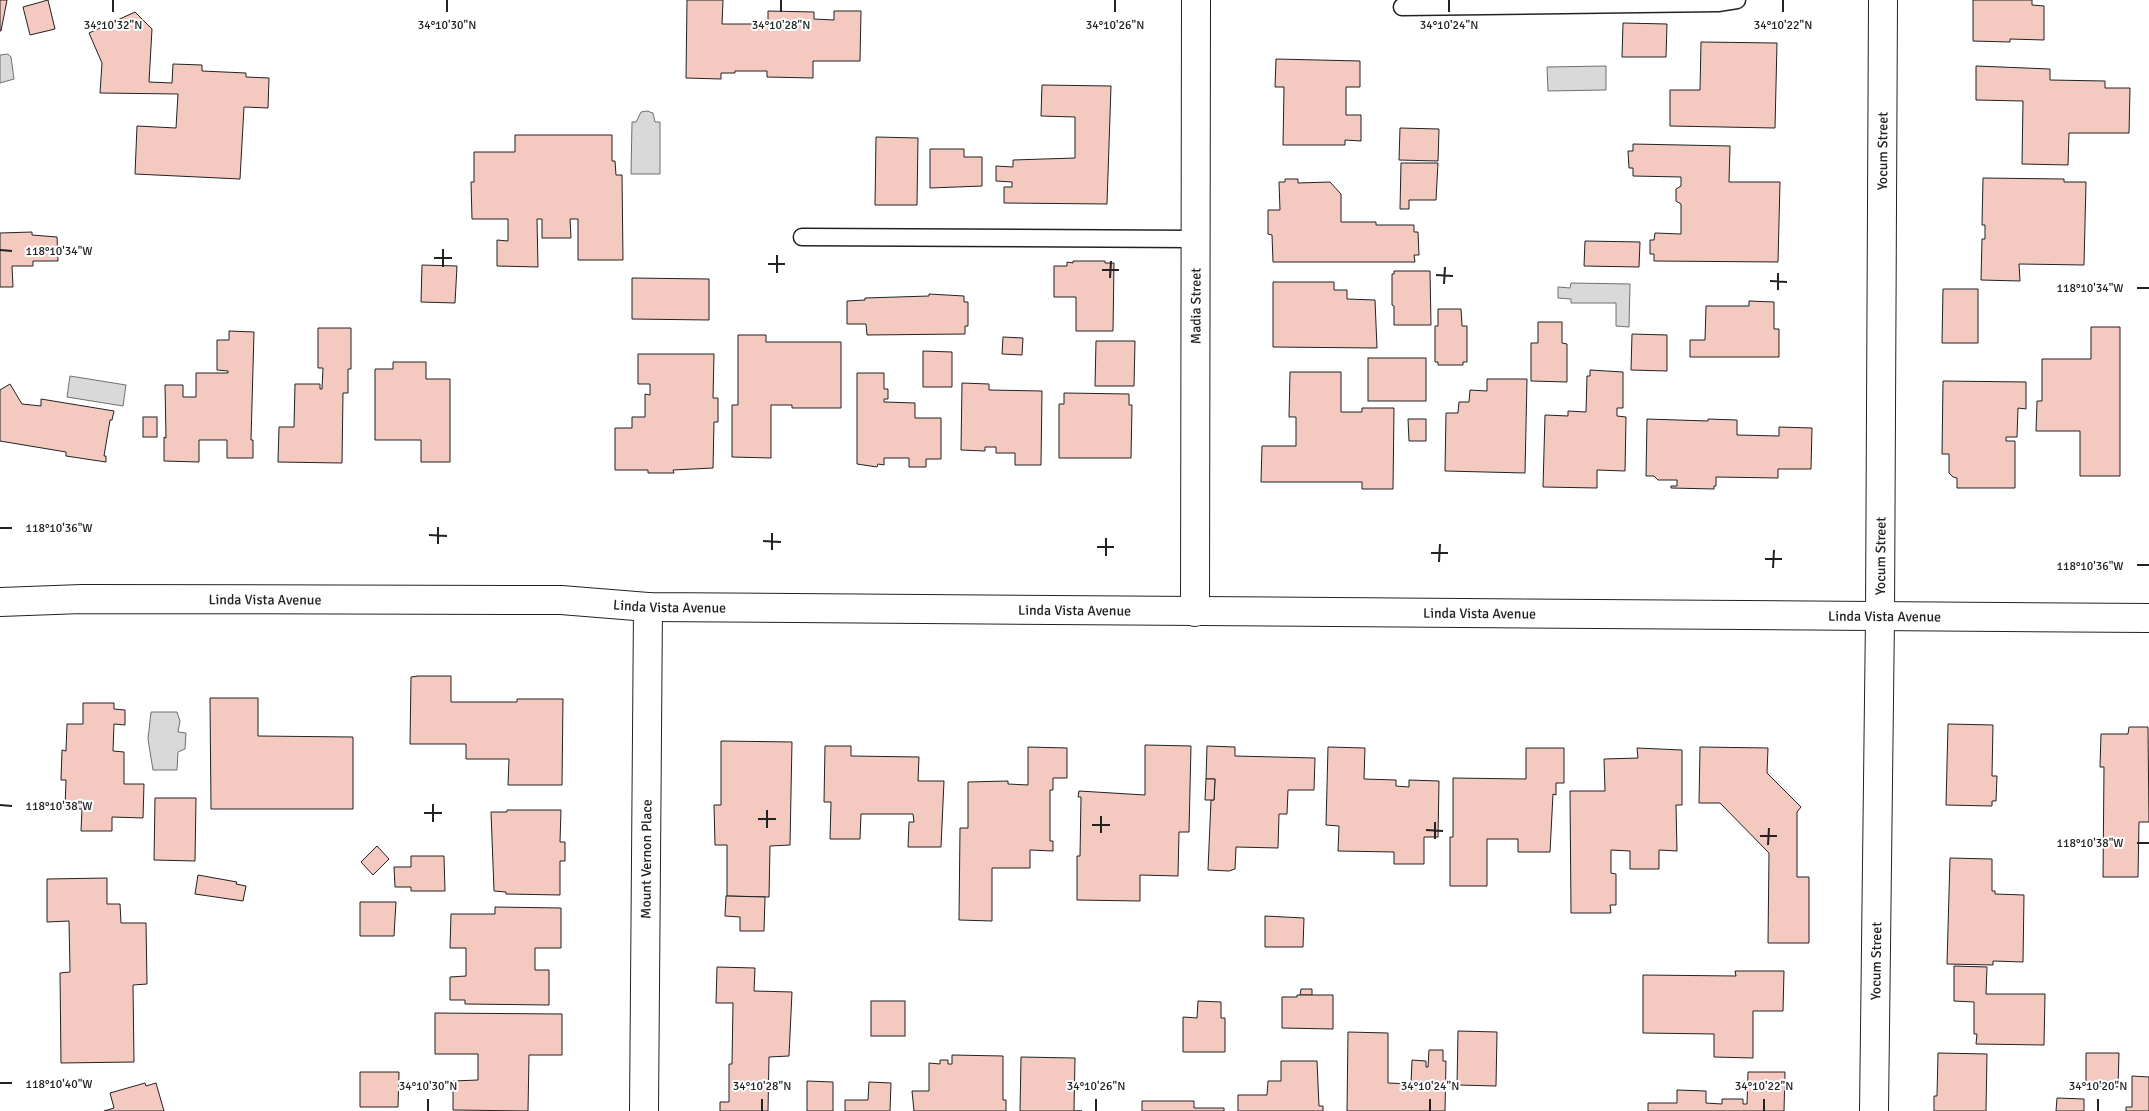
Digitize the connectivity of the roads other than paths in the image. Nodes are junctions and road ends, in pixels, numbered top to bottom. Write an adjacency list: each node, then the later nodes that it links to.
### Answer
1 (1196, 0): 6 (street, Madia Street)
2 (1737, 0): 4 (lane)
3 (1883, 0): 10 (street, Yocum Street)
4 (1402, 7)
5 (802, 237): 6 (lane)
6 (1195, 239): 9 (street, Madia Street)
7 (0, 602): 8 (street, Linda Vista Avenue)
8 (648, 607): 9 (street, Linda Vista Avenue); 12 (street, Mount Vernon Place)
9 (1195, 612): 10 (street, Linda Vista Avenue)
10 (1880, 617): 11 (street, Linda Vista Avenue); 13 (street, Yocum Street)
11 (2149, 618)
12 (644, 1111)
13 (1874, 1111)

